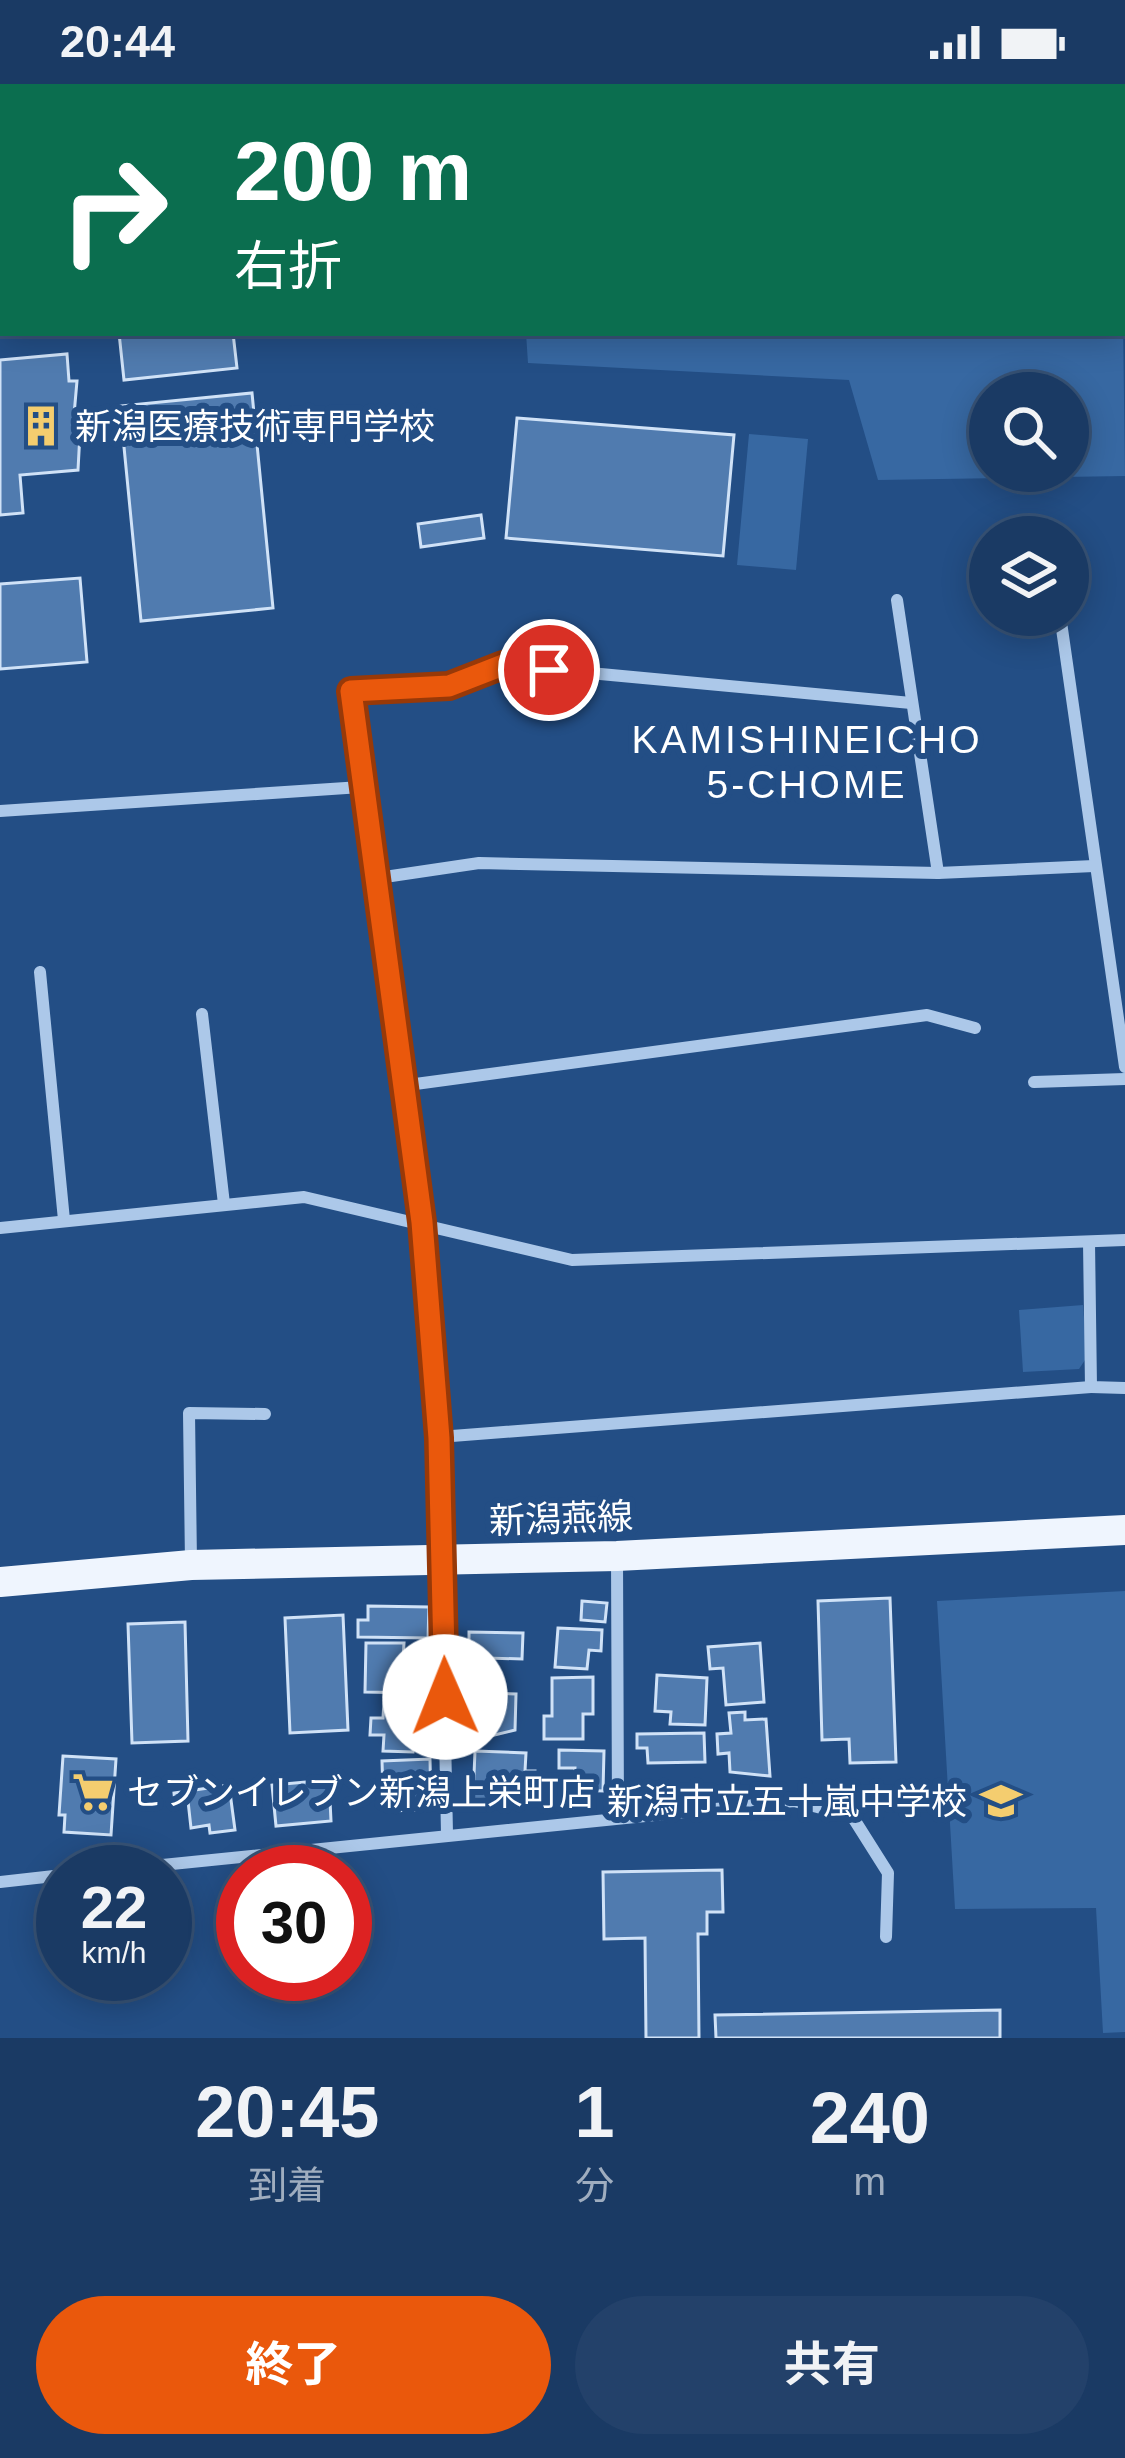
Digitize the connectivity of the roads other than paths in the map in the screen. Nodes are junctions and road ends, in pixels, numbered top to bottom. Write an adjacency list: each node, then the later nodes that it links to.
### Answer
1 (897, 600): 3 (street)
2 (1063, 636): 6 (street)
3 (911, 703): 4 (street); 7 (street)
4 (361, 787): 5 (street); 8 (street)
5 (0, 811)
6 (1094, 866): 7 (street); 12 (street)
7 (938, 873): 8 (street)
8 (378, 878): 15 (street)
9 (40, 972): 17 (street)
10 (202, 1014): 16 (street)
11 (975, 1028): 15 (street)
12 (1125, 1067)
13 (1125, 1079): 14 (street)
14 (1034, 1082)
15 (408, 1085): 18 (street)
16 (224, 1204): 17 (street); 18 (street)
17 (64, 1220): 19 (street)
18 (422, 1222): 21 (street); 25 (street)
19 (0, 1228)
20 (1125, 1240): 21 (street)
21 (1089, 1242): 22 (street)
22 (1091, 1387): 23 (street); 25 (street)
23 (1125, 1388)
24 (265, 1414): 29 (street)
25 (439, 1438): 28 (street)
26 (1125, 1529): 27 (main road, 新潟燕線)
27 (616, 1556): 28 (main road, 新潟燕線); 31 (street)
28 (442, 1560): 29 (main road, 新潟燕線); 32 (street)
29 (191, 1564): 30 (main road, 新潟燕線)
30 (0, 1582)
31 (618, 1815): 32 (street); 36 (street)
32 (447, 1834): 33 (street)
33 (192, 1861)
34 (36, 1878): 35 (street)
35 (0, 1882)
36 (886, 1937)

